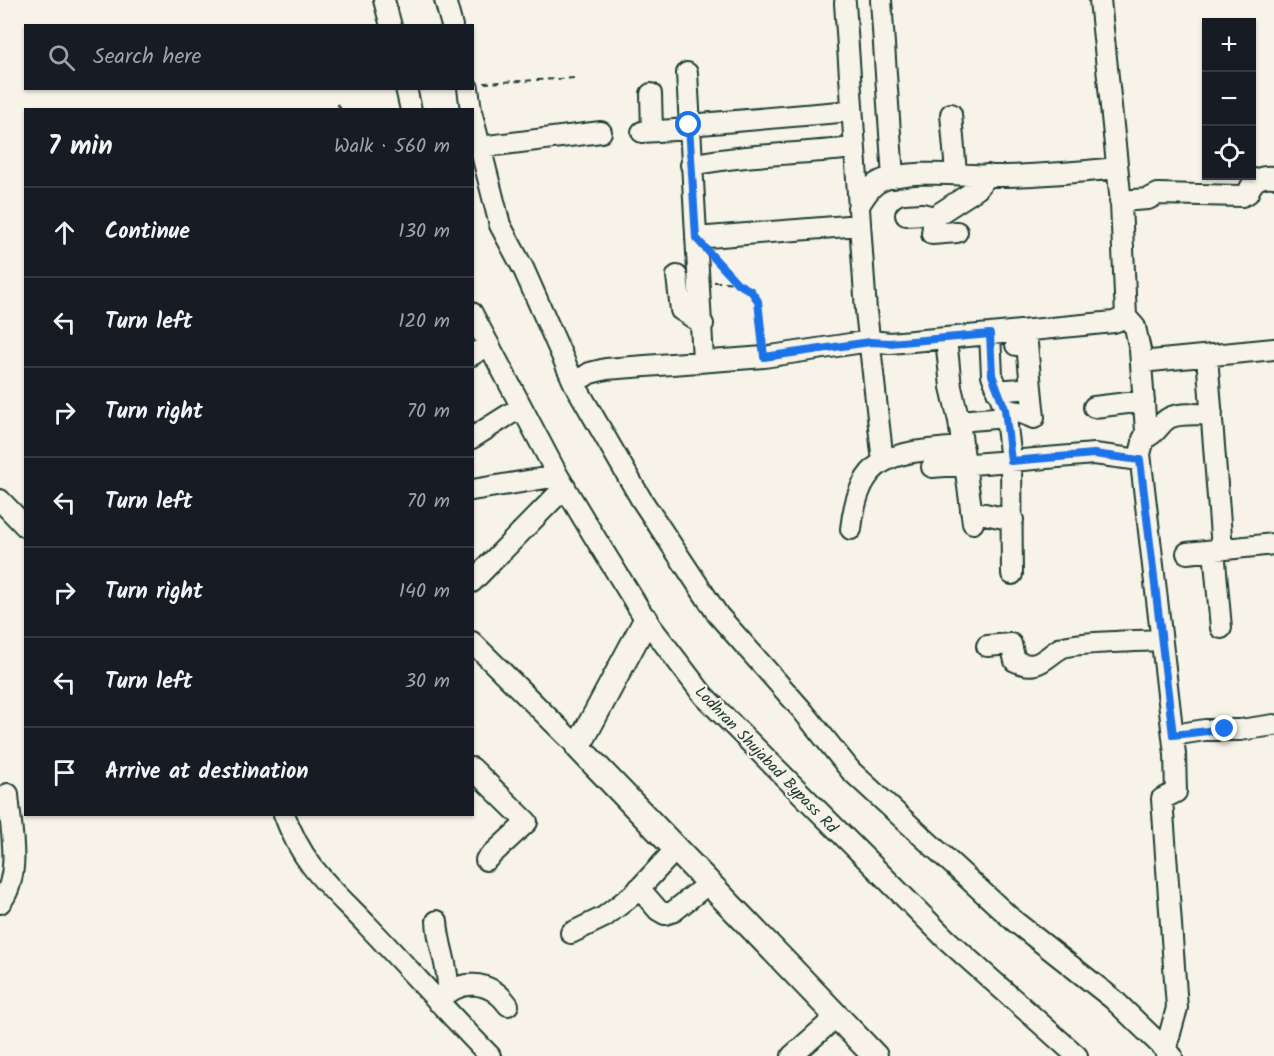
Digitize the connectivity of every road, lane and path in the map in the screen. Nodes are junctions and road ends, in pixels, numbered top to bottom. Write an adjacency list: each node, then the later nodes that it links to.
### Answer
1 (384, 0): 6 (street)
2 (445, 0): 7 (street)
3 (880, 0): 29 (street)
4 (1100, 0): 25 (street)
5 (845, 3): 17 (street)
6 (390, 24)
7 (451, 24)
8 (687, 73): 20 (street)
9 (575, 78): 10 (path)
10 (476, 86): 16 (street)
11 (406, 90): 15 (street)
12 (651, 94): 20 (street)
13 (337, 104): 14 (path)
14 (340, 108)
15 (411, 108)
16 (471, 108)
17 (851, 111): 20 (street); 23 (street)
18 (951, 114): 26 (street)
19 (474, 123): 22 (street)
20 (689, 127): 24 (street)
21 (601, 132): 22 (street)
22 (480, 147): 52 (street)
23 (854, 148): 24 (street); 32 (street)
24 (691, 165): 35 (street)
25 (1117, 168): 27 (street); 30 (street)
26 (956, 172): 27 (street); 29 (street)
27 (988, 175): 33 (street)
28 (1274, 177): 30 (street)
29 (893, 178): 32 (street)
30 (1120, 201): 39 (street)
31 (906, 215): 33 (street)
32 (859, 216): 35 (street); 44 (street)
33 (934, 217): 34 (street)
34 (957, 232)
35 (696, 238): 37 (path); 38 (street)
36 (676, 276): 41 (street)
37 (737, 283): 38 (path); 49 (path)
38 (700, 284): 41 (street)
39 (1126, 317): 42 (street); 51 (street)
40 (474, 322): 47 (street, Lodhran Shujabad Bypass Rd)
41 (703, 324): 50 (street)
42 (990, 334): 43 (street); 54 (street)
43 (946, 338): 44 (street); 60 (street)
44 (870, 342): 49 (street); 66 (street)
45 (1016, 345): 53 (street)
46 (1274, 349): 48 (street)
47 (480, 350): 56 (street, Lodhran Shujabad Bypass Rd)
48 (1207, 356): 51 (street); 59 (street)
49 (764, 357): 50 (street)
50 (703, 360): 52 (street)
51 (1141, 362): 55 (street)
52 (574, 383): 100 (street)
53 (1031, 388): 54 (street); 58 (street)
54 (997, 391): 58 (street)
55 (1144, 401): 57 (street); 62 (street)
56 (521, 407): 61 (street); 68 (street, Lodhran Shujabad Bypass Rd)
57 (1094, 407)
58 (1005, 414): 60 (street); 65 (street)
59 (1212, 414): 62 (street); 75 (street)
60 (959, 421): 63 (street)
61 (474, 437)
62 (1143, 439): 64 (street)
63 (962, 455): 65 (street); 66 (street); 67 (street); 71 (street)
64 (1140, 460): 65 (street); 81 (street)
65 (1011, 461): 71 (street)
66 (883, 462): 73 (street)
67 (932, 467)
68 (561, 482): 69 (street); 78 (street); 79 (street, Lodhran Shujabad Bypass Rd)
69 (474, 490)
70 (0, 500): 72 (street)
71 (1013, 520): 77 (street)
72 (24, 525)
73 (852, 530)
74 (1274, 544): 75 (street)
75 (1218, 549): 76 (street); 80 (street)
76 (1187, 553)
77 (1012, 574)
78 (474, 580)
79 (646, 620): 86 (main road); 104 (street, Lodhran Shujabad Bypass Rd)
80 (1221, 628)
81 (1161, 640): 83 (street); 85 (street)
82 (474, 644): 86 (street)
83 (987, 646)
84 (1274, 725): 85 (street)
85 (1173, 735): 100 (street)
86 (578, 747): 90 (main road)
87 (474, 770): 91 (street)
88 (11, 793): 94 (street)
89 (285, 816): 97 (street)
90 (676, 849): 92 (main road); 93 (street)
91 (486, 860)
92 (709, 883): 93 (street); 99 (main road)
93 (639, 888): 96 (street)
94 (0, 903)
95 (437, 921): 97 (street)
96 (571, 933)
97 (443, 996): 98 (street); 101 (street)
98 (508, 1005)
99 (837, 1016): 102 (street); 103 (main road)
100 (1168, 1053)
101 (490, 1056)
102 (792, 1056)
103 (875, 1056)
104 (1077, 1056)

